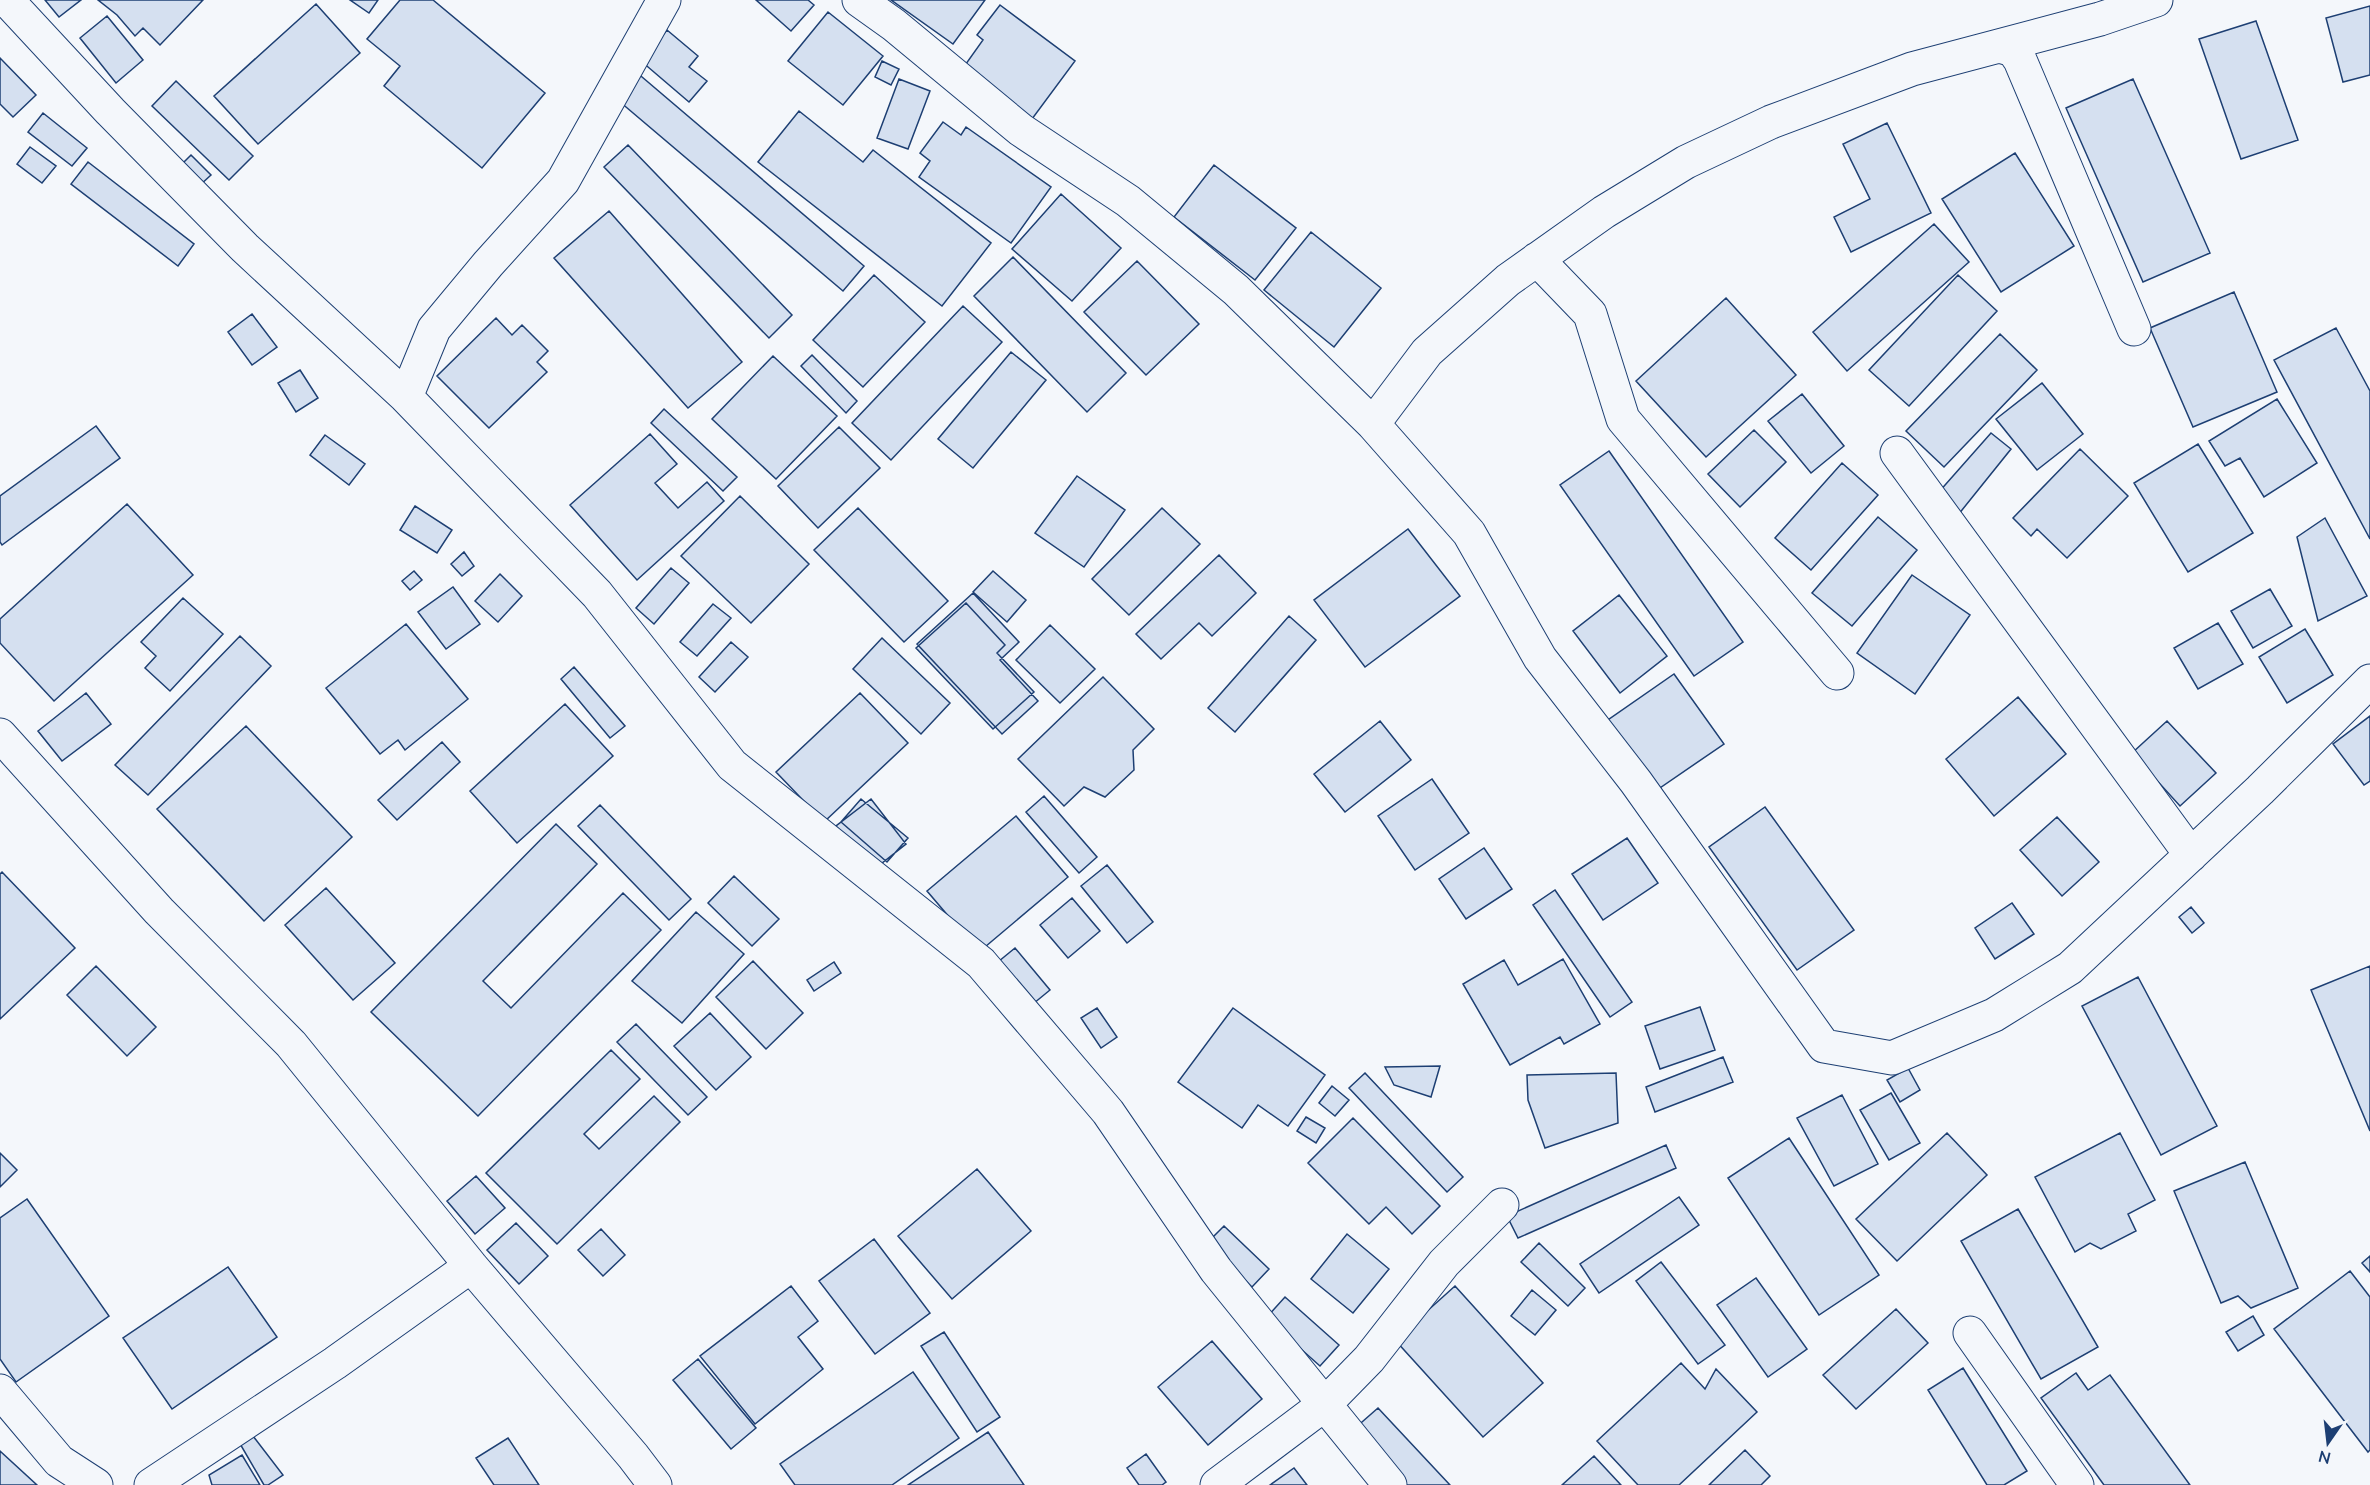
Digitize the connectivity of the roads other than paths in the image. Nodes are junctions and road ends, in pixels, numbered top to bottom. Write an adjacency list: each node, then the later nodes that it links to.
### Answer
1 (7, 0): 8 (street)
2 (664, 0): 8 (street)
3 (859, 0): 9 (street)
4 (2156, 0): 5 (street)
5 (1999, 46): 6 (street); 7 (street)
6 (1537, 259): 9 (street); 11 (street)
7 (2134, 328)
8 (406, 397): 19 (street)
9 (1373, 424): 14 (street)
10 (1897, 453): 14 (street)
11 (1837, 673)
12 (2370, 681): 14 (street)
13 (0, 735): 16 (street)
14 (2191, 855)
15 (1502, 1205): 19 (street)
16 (471, 1266): 21 (street); 22 (street)
17 (1970, 1333): 25 (street)
18 (0, 1391): 20 (street)
19 (1325, 1404): 23 (street); 24 (street)
20 (96, 1485)
21 (151, 1485)
22 (656, 1485)
23 (1217, 1485)
24 (1390, 1485)
25 (2077, 1485)

